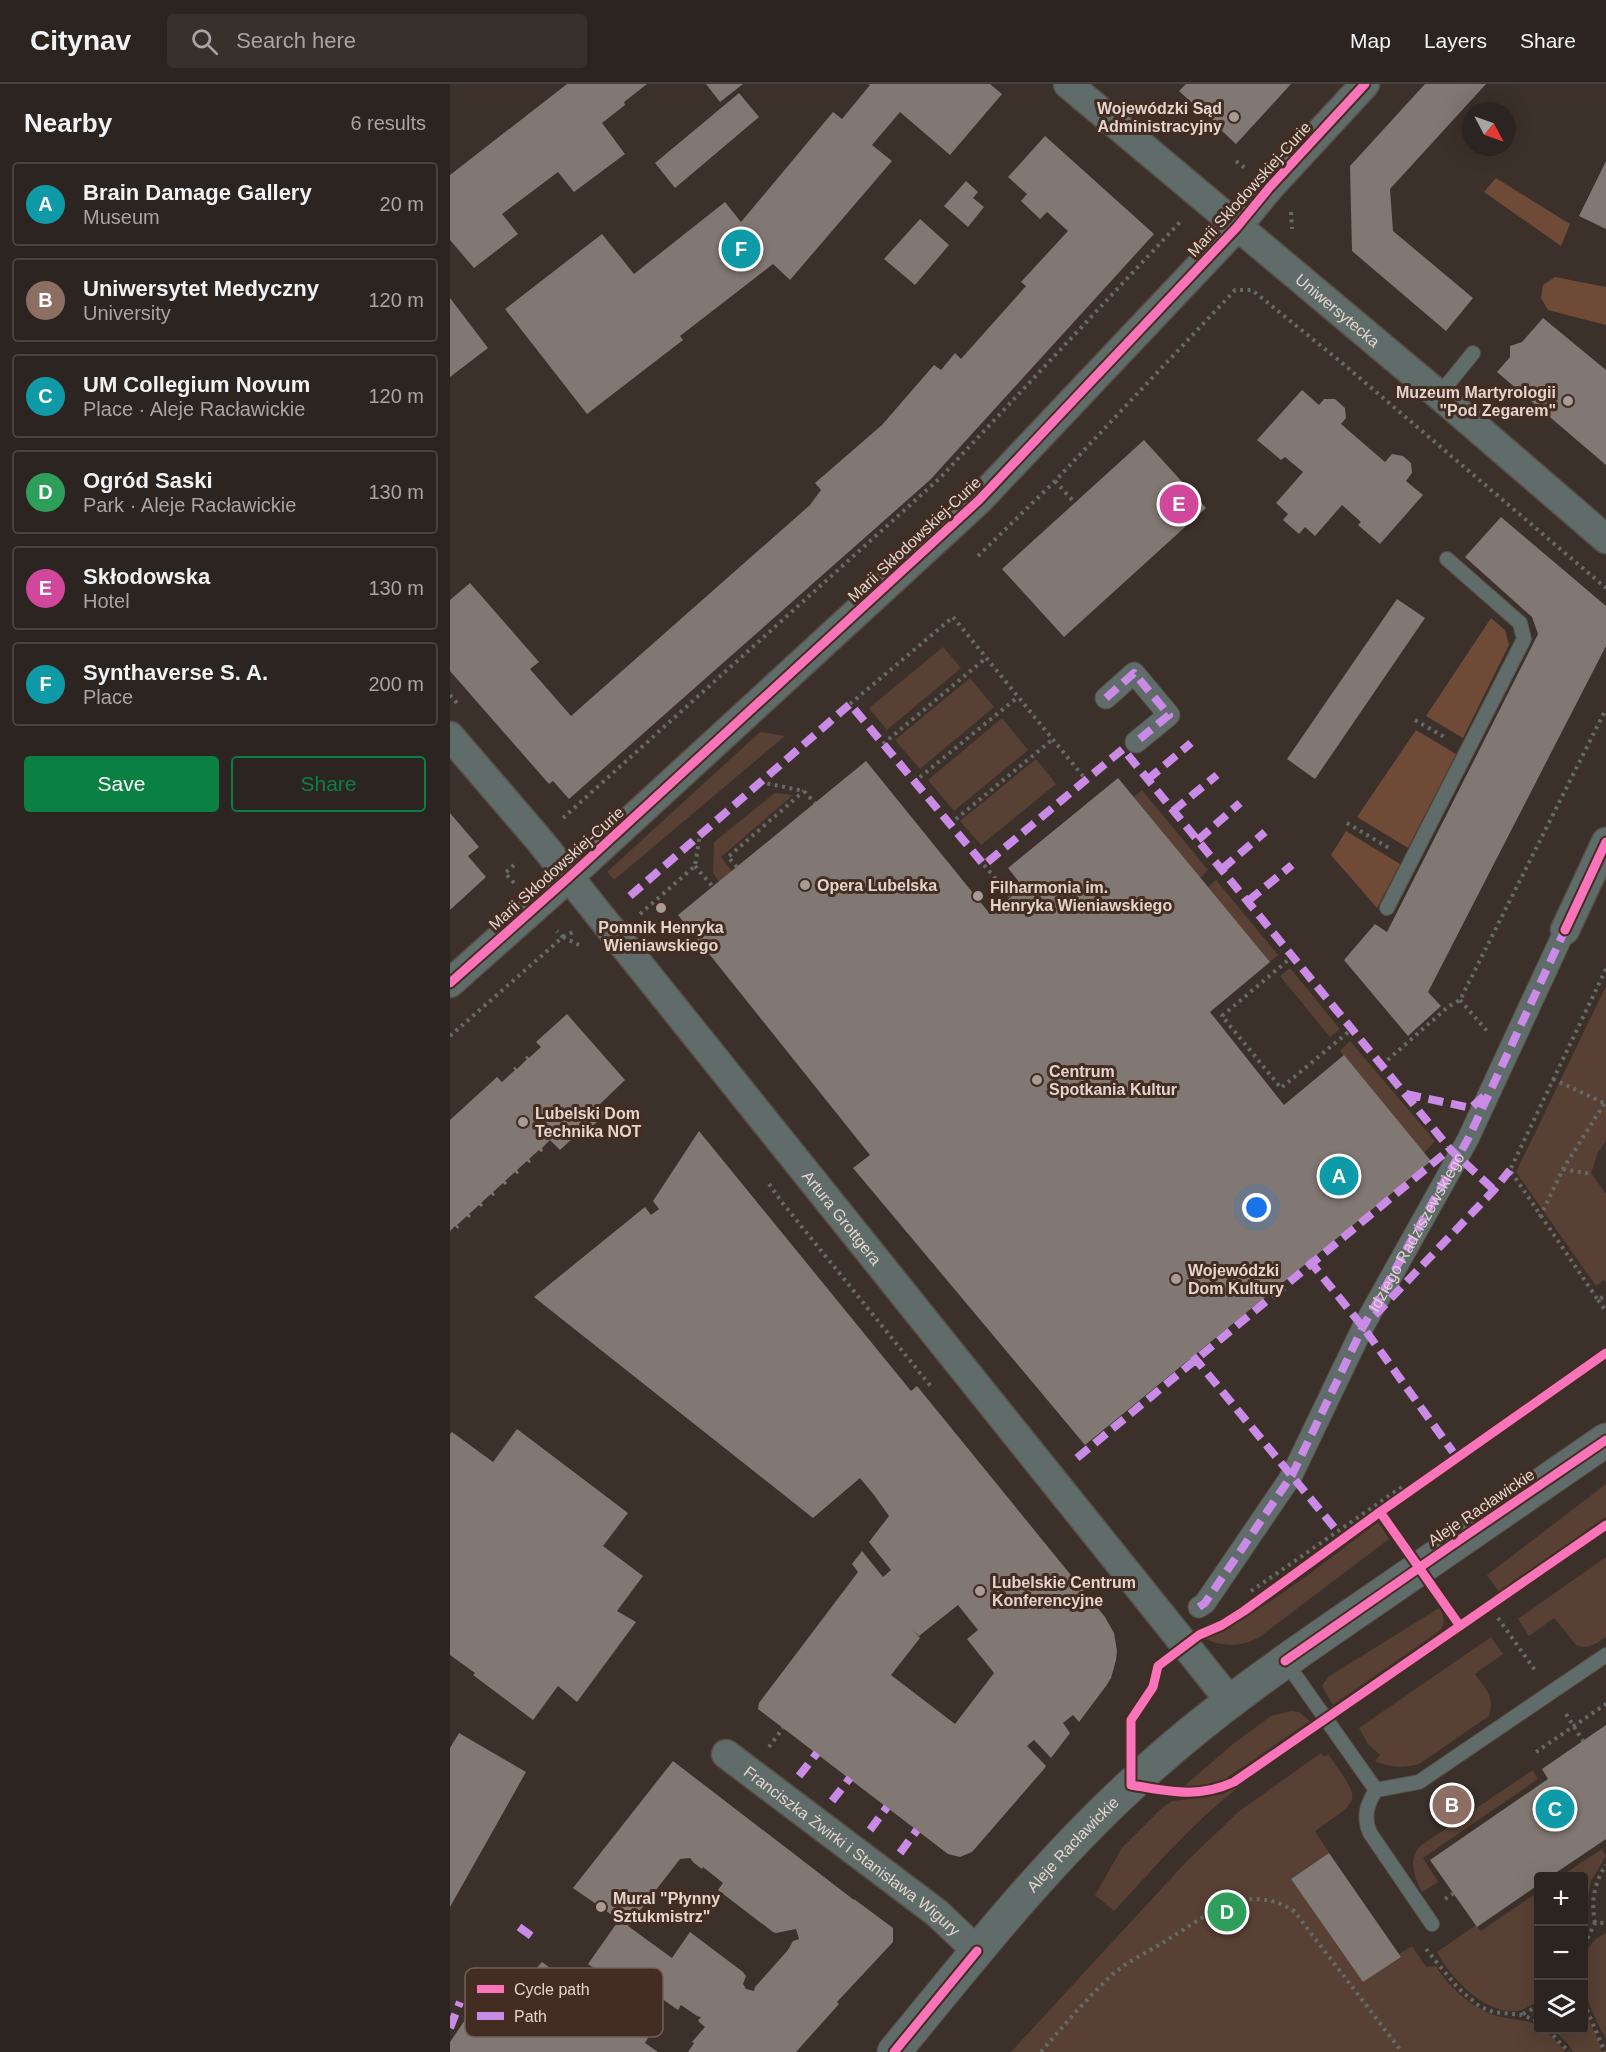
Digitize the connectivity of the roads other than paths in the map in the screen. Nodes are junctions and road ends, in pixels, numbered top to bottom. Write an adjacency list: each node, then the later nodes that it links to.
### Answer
1 (1068, 84): 3 (street, Uniwersytecka)
2 (1365, 84): 3 (street, Marii Skłodowskiej-Curie)
3 (1237, 227): 5 (street, Uniwersytecka); 12 (street, Marii Skłodowskiej-Curie)
4 (1473, 353): 5 (lane)
5 (1439, 395): 6 (street, Uniwersytecka)
6 (1606, 538)
7 (1447, 559): 13 (lane)
8 (1106, 698): 10 (street)
9 (450, 736): 12 (street, Artura Grottgera)
10 (1136, 742)
11 (1606, 842): 14 (street, Idziego Radziszewskiego)
12 (568, 878): 15 (street, Marii Skłodowskiej-Curie); 20 (street, Artura Grottgera)
13 (1387, 908)
14 (1566, 930): 17 (street, Idziego Radziszewskiego)
15 (450, 983)
16 (1606, 1440): 19 (street, Aleje Racławickie)
17 (1199, 1606)
18 (1606, 1655): 22 (lane)
19 (1285, 1661): 20 (street, Aleje Racławickie); 22 (lane)
20 (1230, 1701): 24 (street, Aleje Racławickie)
21 (726, 1754): 24 (street, Franciszka Żwirki i Stanisława Wigury)
22 (1376, 1790): 23 (lane)
23 (1432, 1924)
24 (977, 1951): 25 (street, Aleje Racławickie)
25 (894, 2052)

